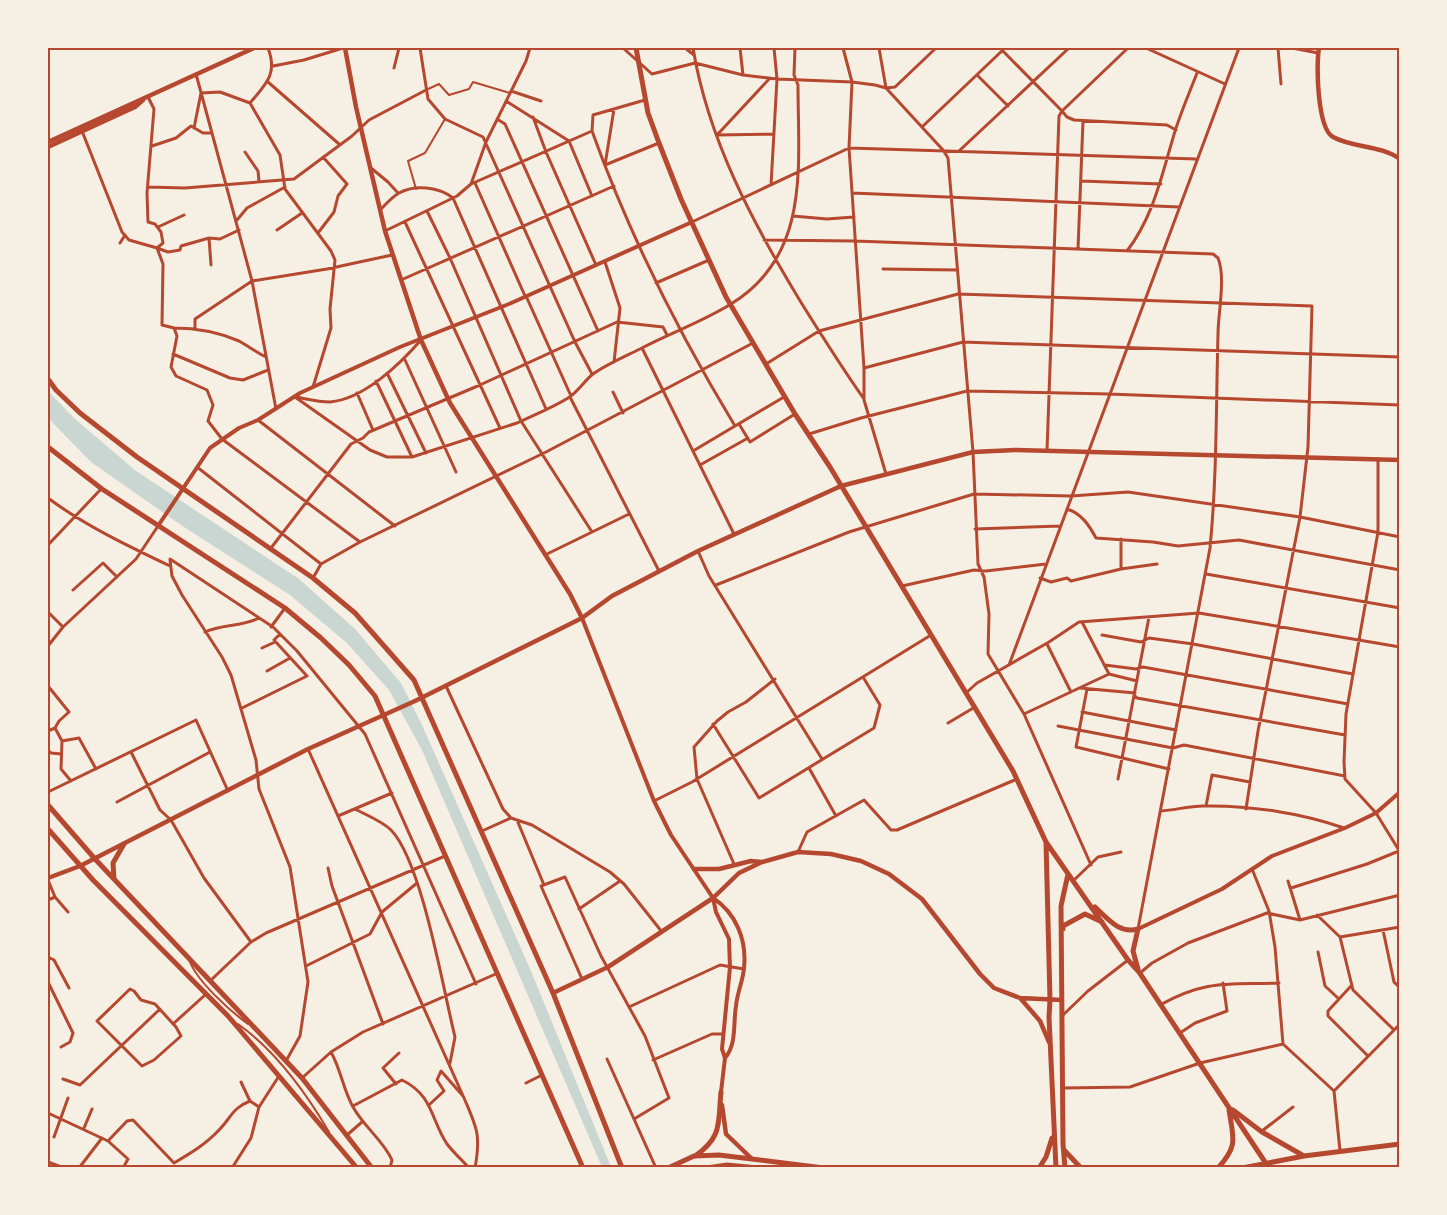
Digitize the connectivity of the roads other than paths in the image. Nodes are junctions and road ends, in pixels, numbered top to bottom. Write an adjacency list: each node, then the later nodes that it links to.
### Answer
1 (254, 48): 32 (main road)
2 (268, 48): 29 (street)
3 (344, 48): 29 (street); 61 (main road)
4 (399, 48): 30 (street)
5 (420, 48): 44 (street)
6 (530, 48): 45 (street)
7 (623, 48): 27 (street)
8 (636, 48): 27 (main road)
9 (684, 48): 26 (street)
10 (693, 48): 26 (street)
11 (740, 48): 34 (street)
12 (774, 48): 36 (street)
13 (795, 48): 37 (street)
14 (843, 48): 39 (street)
15 (879, 48): 43 (street)
16 (936, 48): 43 (street)
17 (1003, 48): 33 (street); 40 (street)
18 (1069, 48): 40 (street)
19 (1128, 48): 54 (street)
20 (1146, 48): 31 (street)
21 (1239, 48): 41 (street)
22 (1278, 48): 42 (street)
23 (1292, 48): 25 (street)
24 (1319, 48): 25 (main road)
25 (1318, 53): 80 (main road)
26 (694, 55): 28 (street)
27 (639, 62): 28 (street); 48 (main road)
28 (696, 63): 34 (street); 67 (street)
29 (272, 66): 38 (street)
30 (394, 68)
31 (1197, 73): 41 (street); 62 (street)
32 (196, 74): 46 (street); 47 (main road)
33 (977, 74): 52 (street); 59 (street)
34 (743, 75): 35 (street)
35 (770, 78): 36 (street); 67 (street)
36 (778, 79): 37 (street); 66 (street)
37 (796, 80): 39 (street); 91 (street)
38 (268, 82): 51 (street); 72 (street)
39 (852, 82): 43 (street); 75 (street)
40 (1034, 82): 52 (street); 54 (street)
41 (1225, 84): 85 (street)
42 (1281, 84)
43 (886, 88): 59 (street)
44 (426, 90): 45 (lane); 56 (street); 61 (street)
45 (510, 92): 49 (street); 50 (street)
46 (201, 93): 51 (street); 60 (street); 65 (street)
47 (148, 96): 63 (main road); 69 (main road); 73 (street)
48 (645, 100): 53 (street); 71 (main road)
49 (506, 101): 55 (street); 57 (street)
50 (540, 101)
51 (250, 104): 93 (street)
52 (1008, 106): 77 (street)
53 (614, 109): 64 (street); 88 (street)
54 (1062, 110): 58 (street); 81 (street)
55 (533, 117): 68 (street); 79 (street)
56 (445, 119): 70 (street); 102 (lane)
57 (497, 119): 70 (street); 87 (street)
58 (1083, 121): 62 (street); 82 (street)
59 (923, 126): 76 (street)
60 (194, 128): 65 (street); 73 (street)
61 (361, 128): 72 (street); 89 (main road)
62 (1176, 130): 84 (street)
63 (82, 131): 74 (main road); 130 (street)
64 (592, 131): 68 (street); 88 (street)
65 (212, 133): 95 (street)
66 (774, 134): 67 (street); 98 (street)
67 (717, 135): 106 (street)
68 (569, 141): 79 (street); 105 (street)
69 (48, 142)
70 (486, 142): 90 (street); 96 (street)
71 (659, 143): 88 (street); 123 (main road)
72 (339, 144): 83 (street)
73 (152, 146): 100 (street)
74 (48, 147)
75 (849, 148): 76 (street); 91 (street); 104 (street)
76 (943, 150): 77 (street); 108 (street)
77 (959, 151): 81 (street)
78 (245, 152): 92 (street)
79 (546, 152): 87 (street); 111 (street)
80 (1397, 154): 86 (main road)
81 (1056, 156): 82 (street); 109 (street)
82 (1082, 156): 84 (street); 94 (street)
83 (323, 157): 93 (street); 129 (street)
84 (1167, 158): 85 (street); 97 (street)
85 (1197, 159): 113 (street)
86 (1400, 159)
87 (522, 162): 90 (street); 118 (street)
88 (605, 165): 99 (street)
89 (370, 167): 103 (street); 114 (main road)
90 (500, 173): 96 (street); 124 (street)
91 (798, 173): 98 (street); 119 (street)
92 (259, 181): 93 (street); 95 (street)
93 (284, 181): 101 (street)
94 (1081, 181): 97 (street); 110 (street)
95 (227, 184): 100 (street); 121 (street)
96 (473, 184): 107 (street); 131 (street)
97 (1161, 184): 112 (street)
98 (771, 185): 106 (street)
99 (614, 186): 105 (street); 140 (street)
100 (148, 187): 125 (street)
101 (285, 187): 116 (street); 121 (street)
102 (416, 189): 103 (street); 107 (street)
103 (398, 193): 114 (street)
104 (852, 193): 108 (street); 120 (street)
105 (592, 196): 111 (street)
106 (743, 197): 123 (street); 134 (street)
107 (453, 198): 115 (street); 139 (street)
108 (950, 198): 109 (street); 137 (street)
109 (1055, 202): 110 (street); 141 (street)
110 (1079, 203): 112 (street); 142 (street)
111 (570, 206): 118 (street); 151 (street)
112 (1153, 206): 113 (street); 143 (street)
113 (1179, 207): 144 (street)
114 (380, 209): 128 (main road)
115 (426, 211): 122 (street); 146 (street)
116 (302, 213): 127 (street); 129 (street)
117 (184, 215): 125 (street)
118 (546, 216): 124 (street); 156 (street)
119 (792, 216): 120 (street); 133 (street)
120 (854, 217): 135 (street)
121 (237, 220): 126 (street)
122 (405, 222): 128 (street); 154 (street)
123 (692, 222): 140 (street); 147 (main road)
124 (523, 226): 131 (street); 160 (street)
125 (158, 227): 138 (street)
126 (239, 230): 132 (street); 157 (street)
127 (276, 230)
128 (385, 231): 145 (main road)
129 (318, 233): 152 (street)
130 (125, 235): 136 (street); 138 (street)
131 (499, 237): 139 (street); 162 (street)
132 (209, 238): 138 (street); 150 (street)
133 (787, 239): 134 (street); 135 (street); 148 (street)
134 (764, 240): 148 (street)
135 (855, 241): 137 (street); 169 (street)
136 (120, 243)
137 (955, 244): 141 (street); 155 (street)
138 (158, 248): 172 (street)
139 (474, 248): 146 (street); 167 (street)
140 (638, 248): 149 (street); 159 (street)
141 (1053, 248): 142 (street); 163 (street)
142 (1078, 249): 143 (street)
143 (1127, 251): 144 (street)
144 (1162, 253): 164 (street); 166 (street)
145 (392, 255): 152 (street); 158 (main road)
146 (450, 258): 154 (street); 168 (street)
147 (709, 260): 159 (street); 165 (main road)
148 (776, 261): 165 (street); 176 (street)
149 (605, 262): 151 (street); 170 (street)
150 (211, 265)
151 (596, 266): 156 (street)
152 (334, 268): 157 (street); 204 (street)
153 (884, 268): 155 (street)
154 (426, 269): 158 (street); 171 (street)
155 (956, 270): 161 (street)
156 (573, 276): 160 (street); 175 (street)
157 (252, 280): 173 (street); 189 (street)
158 (401, 280): 178 (main road)
159 (656, 283): 174 (street)
160 (551, 285): 162 (street); 179 (street)
161 (958, 294): 163 (street); 169 (street); 180 (street)
162 (525, 296): 167 (street); 186 (street)
163 (1051, 298): 164 (street); 182 (street)
164 (1144, 301): 166 (street); 183 (street)
165 (731, 304): 174 (street); 181 (main road)
166 (1219, 304): 185 (street); 188 (street)
167 (501, 307): 168 (street); 193 (street)
168 (477, 317): 171 (street); 199 (street)
169 (861, 319): 176 (street); 195 (street)
170 (617, 322): 175 (street); 177 (street); 192 (street)
171 (452, 327): 178 (street); 203 (street)
172 (174, 328): 173 (street); 187 (street)
173 (195, 328): 189 (street)
174 (680, 329): 177 (street); 197 (street)
175 (598, 331): 179 (street)
176 (819, 331): 194 (street); 216 (street)
177 (667, 335): 184 (street)
178 (421, 340): 191 (street); 204 (street); 214 (main road)
179 (575, 342): 186 (street); 200 (street)
180 (963, 342): 182 (street); 195 (street); 205 (street)
181 (754, 343): 194 (main road); 197 (street)
182 (1049, 345): 183 (street); 208 (street)
183 (1126, 347): 185 (street); 210 (street)
184 (642, 348): 192 (street); 207 (street)
185 (1217, 351): 188 (street); 215 (street)
186 (551, 352): 193 (street); 211 (street)
187 (173, 354): 196 (street); 235 (street)
188 (1310, 354): 190 (street); 217 (street)
189 (266, 357): 196 (street)
190 (1400, 357)
191 (405, 360): 198 (street); 219 (street)
192 (614, 363): 200 (street)
193 (526, 364): 199 (street); 220 (street)
194 (766, 364): 212 (main road)
195 (864, 368): 216 (street)
196 (268, 370): 221 (street)
197 (702, 372): 207 (street); 229 (street)
198 (387, 373): 202 (street); 224 (street)
199 (503, 374): 203 (street); 228 (street)
200 (592, 374): 211 (street)
201 (48, 379): 259 (main road)
202 (376, 381): 209 (street); 227 (street)
203 (480, 385): 214 (street); 230 (street)
204 (313, 388): 213 (street)
205 (967, 391): 208 (street); 225 (street); 242 (street)
206 (613, 392): 222 (street)
207 (664, 392): 222 (street); 240 (street)
208 (1048, 392): 210 (street); 241 (street)
209 (357, 393): 213 (street); 231 (street)
210 (1109, 394): 215 (street); 243 (street)
211 (570, 396): 220 (street); 232 (street)
212 (785, 396): 223 (main road); 229 (street)
213 (295, 397): 221 (street); 237 (street)
214 (448, 398): 219 (street); 234 (main road)
215 (1216, 398): 217 (street); 246 (street)
216 (864, 400): 225 (street)
217 (1309, 402): 218 (street); 248 (street)
218 (1400, 405)
219 (426, 406): 224 (street); 239 (street)
220 (546, 409): 228 (street)
221 (276, 410): 226 (street)
222 (623, 412): 232 (street)
223 (795, 414): 233 (main road); 236 (street)
224 (406, 415): 227 (street); 244 (street)
225 (870, 417): 233 (street); 255 (street)
226 (258, 420): 235 (street); 254 (street)
227 (395, 420): 231 (street); 247 (street)
228 (522, 421): 230 (street); 245 (street)
229 (737, 425): 236 (street); 240 (street)
230 (500, 428): 234 (street)
231 (373, 430): 237 (street)
232 (586, 432): 245 (street); 266 (street)
233 (808, 435): 257 (main road)
234 (470, 437): 239 (street); 256 (main road)
235 (222, 439): 252 (street); 263 (street)
236 (749, 440): 251 (street)
237 (357, 441): 247 (street); 254 (street)
238 (48, 447): 258 (main road)
239 (444, 447): 244 (street); 253 (street)
240 (693, 451): 251 (street)
241 (1047, 451): 242 (main road); 243 (main road)
242 (973, 452): 255 (main road); 260 (street)
243 (1087, 452): 246 (main road); 261 (street)
244 (426, 453): 247 (street)
245 (543, 453): 256 (street); 274 (street)
246 (1215, 456): 248 (main road); 264 (street)
247 (412, 457)
248 (1307, 458): 249 (main road); 268 (street)
249 (1378, 459): 250 (main road); 275 (street)
250 (1400, 460)
251 (700, 465): 277 (street)
252 (197, 467): 259 (street); 276 (street)
253 (456, 472)
254 (328, 474): 263 (street); 270 (street)
255 (887, 475): 257 (main road)
256 (495, 476): 270 (street); 287 (main road)
257 (841, 486): 272 (main road); 277 (main road)
258 (102, 489): 267 (street); 269 (main road)
259 (182, 489): 269 (street); 283 (main road)
260 (974, 494): 261 (street); 272 (street); 273 (street)
261 (1071, 496): 264 (street); 265 (street)
262 (48, 498): 267 (street)
263 (305, 500): 276 (street); 280 (street)
264 (1214, 504): 268 (street); 281 (street)
265 (1067, 509): 271 (street); 279 (street)
266 (629, 514): 274 (street); 296 (street)
267 (76, 516): 282 (street); 286 (street)
268 (1300, 517): 275 (street); 284 (street)
269 (158, 526): 286 (street); 306 (main road)
270 (395, 526): 280 (street)
271 (1060, 526): 273 (street); 289 (street)
272 (866, 527): 301 (street); 302 (main road)
273 (975, 529): 294 (street)
274 (592, 532): 287 (street)
275 (1378, 532): 278 (street); 291 (street)
276 (282, 533): 283 (street); 288 (street)
277 (734, 534): 285 (main road)
278 (1400, 537)
279 (1122, 540): 281 (street); 293 (street)
280 (360, 542): 288 (street)
281 (1211, 543): 284 (street); 297 (street)
282 (48, 545)
283 (270, 548): 299 (main road)
284 (1294, 550): 291 (street); 303 (street)
285 (698, 551): 296 (main road); 301 (street)
286 (140, 553): 292 (street); 298 (street)
287 (545, 555): 312 (main road)
288 (321, 564): 299 (street)
289 (1046, 564): 294 (street); 300 (street)
290 (1157, 564): 293 (street)
291 (1373, 565): 295 (street); 305 (street)
292 (170, 566): 311 (street); 317 (street)
293 (1121, 569): 300 (street)
294 (980, 570): 302 (street); 335 (street)
295 (1400, 570)
296 (660, 572): 312 (main road)
297 (1206, 574): 303 (street); 309 (street)
298 (117, 578): 304 (street); 315 (street)
299 (313, 578): 350 (main road)
300 (1040, 578): 332 (street)
301 (716, 585): 340 (street)
302 (902, 586): 319 (main road)
303 (1287, 588): 305 (street); 314 (street)
304 (72, 590)
305 (1366, 602): 307 (street); 322 (street)
306 (285, 608): 316 (street); 357 (main road)
307 (1400, 608)
308 (48, 612): 315 (street)
309 (1199, 613): 310 (street); 314 (street); 325 (street)
310 (1149, 617): 313 (street); 321 (street)
311 (259, 618): 316 (street); 317 (street)
312 (582, 618): 343 (main road); 397 (street)
313 (1082, 622): 324 (street); 331 (street)
314 (1280, 626): 322 (street); 330 (street)
315 (63, 627): 326 (street)
316 (271, 627): 318 (street)
317 (205, 632): 354 (street)
318 (280, 634): 323 (street); 363 (street)
319 (932, 636): 339 (street); 347 (main road)
320 (1102, 636): 321 (street)
321 (1145, 640): 325 (street); 333 (street)
322 (1360, 641): 327 (street); 338 (street)
323 (275, 642): 328 (street); 329 (street)
324 (1047, 644): 332 (street); 348 (street)
325 (1193, 644): 330 (street); 337 (street)
326 (48, 646)
327 (1400, 647)
328 (262, 648)
329 (290, 658): 334 (street); 354 (street)
330 (1272, 658): 338 (street); 346 (street)
331 (1105, 664): 333 (street); 336 (street)
332 (1009, 665): 335 (street)
333 (1140, 668): 337 (street); 341 (street)
334 (267, 671)
335 (999, 671): 347 (street); 356 (street)
336 (1109, 674): 341 (street); 344 (street)
337 (1187, 674): 346 (street); 352 (street)
338 (1354, 674): 351 (street)
339 (863, 678): 358 (street); 381 (street)
340 (775, 679): 358 (street); 362 (street)
341 (1137, 681): 349 (street)
342 (48, 686): 365 (street)
343 (446, 686): 350 (main road); 407 (street)
344 (1079, 688): 345 (street); 348 (street)
345 (1087, 689): 349 (street); 355 (street)
346 (1267, 689): 351 (street); 359 (street)
347 (966, 692): 353 (main road)
348 (1071, 692): 356 (street)
349 (1134, 694): 352 (street); 360 (street)
350 (423, 697): 357 (main road); 412 (main road)
351 (1348, 704): 369 (street)
352 (1181, 706): 359 (street); 367 (street)
353 (976, 707): 361 (street); 388 (main road)
354 (242, 708): 386 (street)
355 (1082, 712): 360 (street); 366 (street)
356 (1024, 714): 423 (street)
357 (383, 715): 363 (main road); 418 (main road)
358 (798, 717): 378 (street); 381 (street)
359 (1261, 720): 369 (street); 379 (street)
360 (1130, 721): 367 (street); 370 (street)
361 (948, 723)
362 (713, 724): 378 (street); 387 (street)
363 (360, 726): 374 (main road); 396 (street)
364 (1058, 726): 366 (street)
365 (55, 728): 368 (street); 371 (street)
366 (1079, 729): 370 (street); 380 (street)
367 (1176, 730): 372 (street)
368 (48, 732)
369 (1345, 735): 385 (street)
370 (1126, 738): 372 (street); 380 (street)
371 (62, 741): 377 (street); 382 (street)
372 (1173, 748): 379 (street); 384 (street)
373 (48, 750): 377 (street)
374 (308, 750): 386 (main road); 405 (street)
375 (131, 752): 376 (street); 382 (street); 392 (street)
376 (210, 752): 392 (street); 394 (street)
377 (61, 754): 390 (street)
378 (733, 757): 383 (street); 387 (street)
379 (1254, 757): 385 (street); 391 (street)
380 (1122, 758): 384 (street); 389 (street)
381 (822, 759): 383 (street)
382 (96, 768): 390 (street)
383 (809, 768): 406 (street)
384 (1169, 769): 403 (street)
385 (1345, 776): 404 (street)
386 (256, 778): 394 (main road); 450 (street)
387 (697, 779): 397 (street); 421 (street)
388 (1018, 779): 406 (street); 413 (main road)
389 (1118, 779)
390 (71, 781): 393 (street)
391 (1250, 782): 400 (street); 401 (street)
392 (148, 786): 398 (street); 408 (street)
393 (48, 792)
394 (228, 792): 408 (main road)
395 (1400, 792): 404 (street)
396 (392, 793): 402 (street); 422 (street)
397 (654, 801): 426 (street)
398 (117, 802)
399 (48, 805): 419 (main road)
400 (1206, 806): 401 (street); 403 (street)
401 (1246, 808): 410 (street)
402 (355, 809): 405 (street); 428 (street)
403 (1161, 811): 454 (street)
404 (1376, 813): 410 (street); 417 (street)
405 (338, 816): 437 (street)
406 (836, 816): 415 (street)
407 (511, 818): 409 (street); 412 (street)
408 (171, 820): 414 (main road); 458 (street)
409 (517, 820): 432 (street); 436 (street)
410 (1345, 828): 427 (street)
411 (48, 829): 424 (main road)
412 (482, 831): 480 (main road)
413 (1046, 842): 429 (main road); 485 (main road)
414 (124, 844): 419 (main road); 431 (main road)
415 (798, 852): 420 (main road); 483 (main road)
416 (1121, 852): 423 (street)
417 (1399, 852): 438 (street)
418 (445, 856): 422 (street); 469 (main road)
419 (94, 859): 424 (main road); 431 (main road)
420 (762, 862): 421 (main road); 441 (main road)
421 (734, 864): 426 (main road)
422 (424, 865): 428 (street); 476 (street)
423 (1091, 865): 433 (street)
424 (80, 866): 430 (main road); 481 (main road)
425 (328, 868): 444 (street)
426 (694, 869): 441 (street)
427 (1252, 869): 448 (street); 454 (street)
428 (412, 870): 435 (street); 437 (street)
429 (1068, 874): 433 (main road); 463 (main road)
430 (48, 879): 440 (street)
431 (114, 880): 462 (main road)
432 (621, 881): 445 (street); 456 (street)
433 (1073, 881): 442 (main road)
434 (1288, 881): 438 (street)
435 (417, 883): 447 (street); 482 (street)
436 (544, 885): 445 (street); 471 (street)
437 (370, 887): 444 (street); 447 (street)
438 (1290, 888): 451 (street)
439 (1400, 895): 449 (street)
440 (55, 897): 443 (street); 446 (street)
441 (713, 898): 456 (main road); 466 (street); 468 (street)
442 (1086, 899): 452 (main road); 454 (main road)
443 (48, 900)
444 (338, 902): 450 (street); 459 (street)
445 (580, 909): 467 (street)
446 (68, 912)
447 (382, 912): 459 (street); 488 (street)
448 (1269, 912): 451 (street); 470 (street); 475 (street)
449 (1317, 915): 451 (street); 457 (street)
450 (298, 918): 458 (street); 465 (street)
451 (1300, 920)
452 (1102, 922): 463 (main road); 464 (main road)
453 (1400, 927): 455 (street)
454 (1138, 929): 470 (main road)
455 (1383, 930): 457 (street); 479 (street)
456 (662, 932): 467 (main road)
457 (1340, 937): 477 (street)
458 (252, 942): 472 (street)
459 (353, 943): 465 (street); 494 (street)
460 (1318, 952): 484 (street)
461 (48, 957): 478 (street)
462 (189, 960): 472 (main road); 497 (lane)
463 (1060, 960): 486 (main road)
464 (1128, 960): 470 (main road); 491 (street)
465 (306, 966): 509 (street)
466 (730, 966): 468 (street); 489 (street); 499 (street)
467 (608, 967): 471 (main road); 489 (street)
468 (744, 969): 507 (street)
469 (498, 973): 476 (street); 513 (main road)
470 (1140, 973): 487 (main road)
471 (582, 979): 480 (main road)
472 (210, 981): 497 (main road)
473 (48, 982): 503 (street)
474 (1223, 983): 475 (street); 487 (street); 498 (street)
475 (1279, 983): 501 (street)
476 (476, 984): 482 (street)
477 (1351, 986): 484 (street); 496 (street)
478 (69, 988)
479 (1400, 988)
480 (553, 993): 562 (main road)
481 (205, 995): 492 (main road); 493 (street)
482 (445, 997): 488 (street); 512 (street)
483 (1020, 998): 485 (main road); 500 (main road)
484 (1339, 999): 506 (street)
485 (1050, 1000): 486 (main road); 500 (main road)
486 (1062, 1000): 491 (main road)
487 (1160, 1005): 498 (main road)
488 (424, 1006): 494 (street); 512 (street)
489 (629, 1007): 510 (street)
490 (160, 1009): 493 (street); 502 (street); 502 (street)
491 (1063, 1015): 520 (main road)
492 (228, 1016): 514 (main road); 539 (lane)
493 (173, 1024): 502 (street)
494 (383, 1024): 504 (street)
495 (1400, 1024): 496 (street)
496 (1394, 1030): 506 (street)
497 (260, 1033): 509 (main road)
498 (1179, 1033): 511 (main road)
499 (723, 1034): 507 (street); 510 (street)
500 (1050, 1044): 536 (main road)
501 (1283, 1044): 511 (street); 521 (street)
502 (120, 1046): 516 (street)
503 (61, 1047)
504 (331, 1052): 515 (street); 527 (street)
505 (399, 1053): 519 (street)
506 (1368, 1056): 521 (street)
507 (725, 1058): 522 (street)
508 (606, 1059): 534 (street)
509 (286, 1060): 515 (main road)
510 (653, 1060): 534 (street)
511 (1200, 1063): 520 (street); 528 (main road)
512 (450, 1064): 524 (street)
513 (543, 1075): 518 (street); 561 (main road)
514 (279, 1076): 530 (street); 539 (main road)
515 (302, 1078): 540 (main road)
516 (63, 1079)
517 (241, 1082): 525 (street)
518 (526, 1083)
519 (396, 1084): 526 (street); 527 (street)
520 (1064, 1088): 545 (main road)
521 (1334, 1091): 546 (street)
522 (722, 1092): 547 (main road); 549 (main road)
523 (68, 1098): 533 (street)
524 (464, 1098): 526 (street); 560 (street)
525 (250, 1101): 530 (street); 543 (street)
526 (430, 1104): 559 (street)
527 (352, 1106): 535 (street)
528 (1229, 1107): 538 (main road); 551 (main road); 572 (main road)
529 (1293, 1107): 538 (street)
530 (259, 1108): 555 (street)
531 (92, 1109): 537 (street)
532 (48, 1113): 533 (street)
533 (60, 1118): 537 (street); 541 (street)
534 (634, 1119): 563 (street)
535 (362, 1122): 540 (street); 558 (street)
536 (1054, 1123): 568 (main road); 569 (main road)
537 (84, 1128): 542 (street)
538 (1262, 1132): 548 (main road)
539 (330, 1134): 556 (main road)
540 (346, 1134): 557 (main road)
541 (54, 1137)
542 (102, 1138): 543 (street); 553 (street)
543 (108, 1141): 554 (street)
544 (1400, 1144): 546 (main road)
545 (1063, 1150): 570 (main road); 571 (main road)
546 (1340, 1151): 548 (main road)
547 (694, 1156): 549 (main road); 564 (main road)
548 (1304, 1156): 551 (main road)
549 (750, 1158): 567 (main road)
550 (48, 1162): 552 (street)
551 (1267, 1165): 573 (main road)
552 (64, 1168)
553 (79, 1168)
554 (123, 1168)
555 (232, 1168)
556 (358, 1168)
557 (372, 1168)
558 (390, 1168)
559 (468, 1168)
560 (475, 1168)
561 (583, 1168)
562 (622, 1168)
563 (656, 1168)
564 (668, 1168)
565 (707, 1168): 566 (main road)
566 (758, 1168)
567 (824, 1168)
568 (1039, 1168)
569 (1056, 1168)
570 (1065, 1168)
571 (1082, 1168)
572 (1218, 1168)
573 (1242, 1168)

